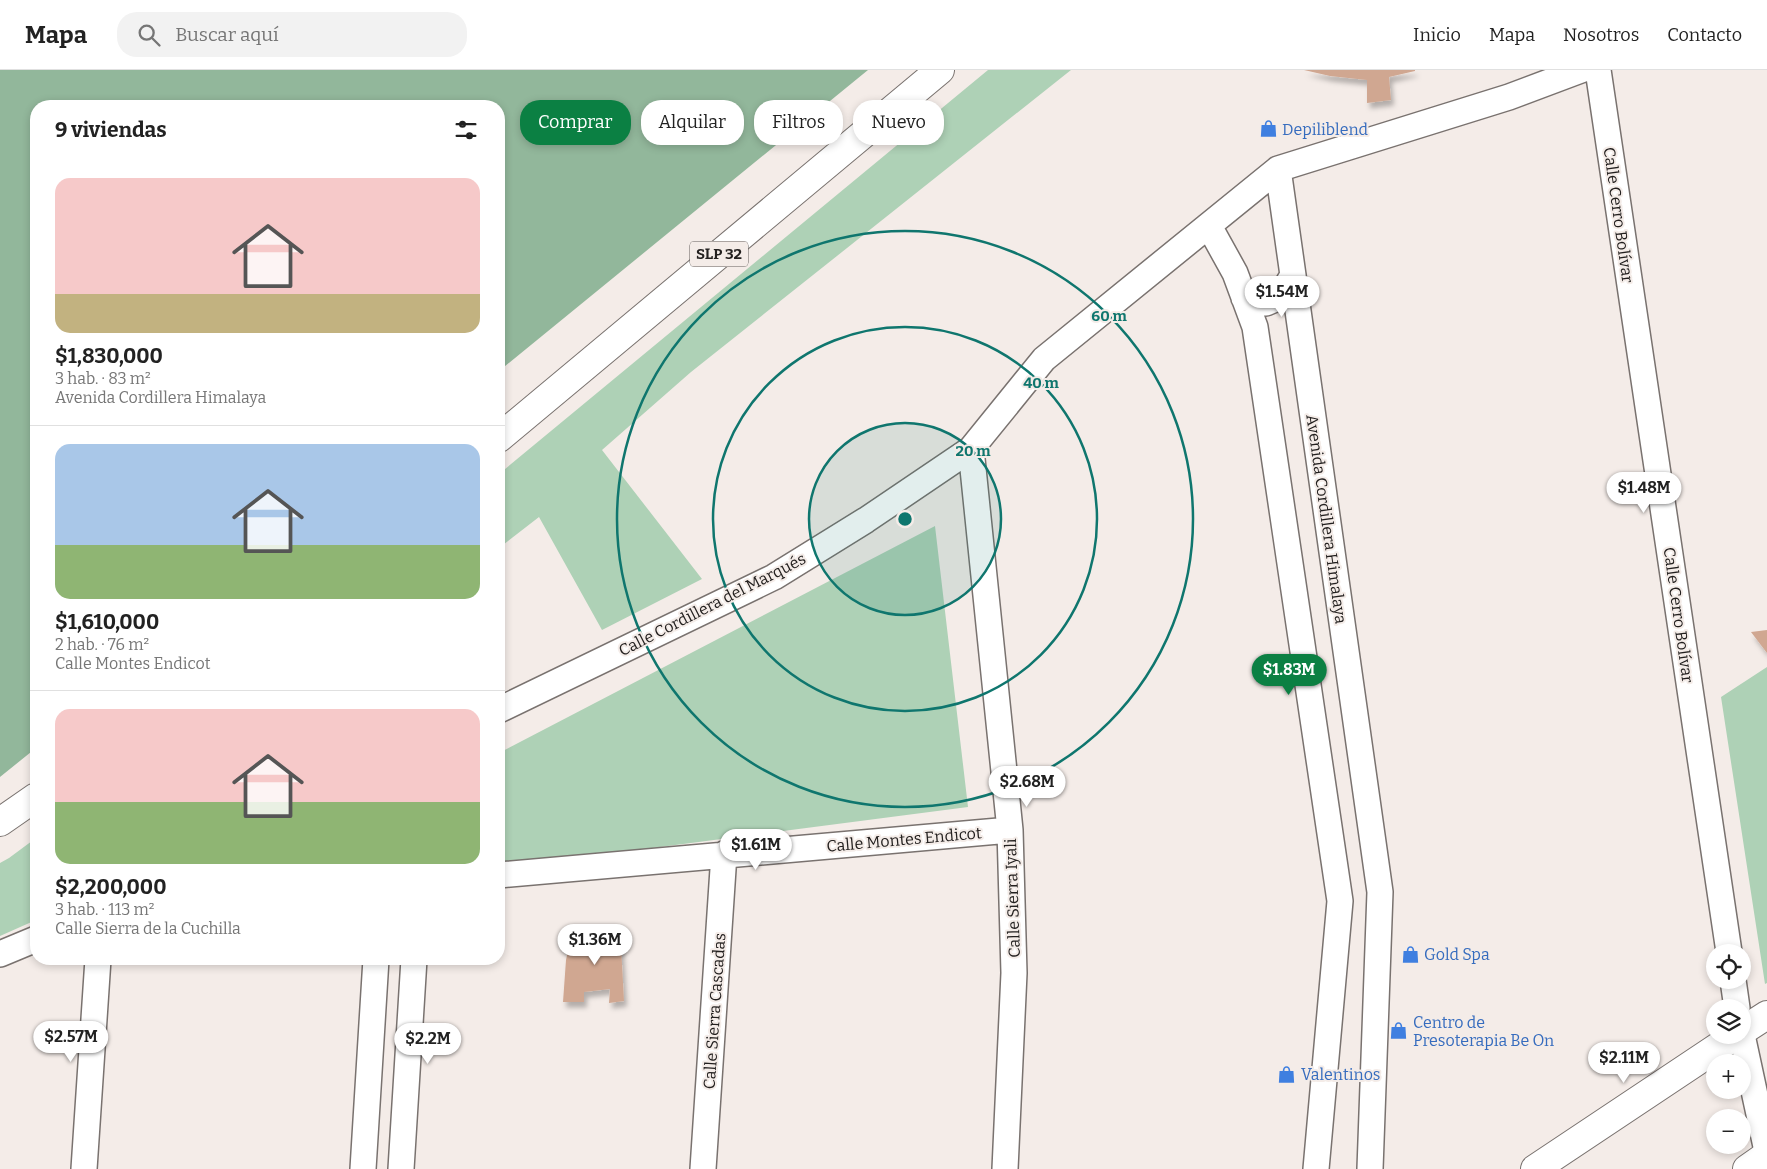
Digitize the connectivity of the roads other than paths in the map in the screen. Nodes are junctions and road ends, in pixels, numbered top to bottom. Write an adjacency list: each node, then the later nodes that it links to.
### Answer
1 (940, 70): 8 (main road, SLP 32)
2 (1581, 70): 4 (street)
3 (1598, 70): 17 (street, Calle Cerro Bolívar)
4 (1278, 169): 5 (street, Calle Cordillera del Marqués); 6 (street, Avenida Cordillera Himalaya)
5 (1209, 226): 7 (street); 9 (street, Calle Cordillera del Marqués)
6 (1293, 275): 7 (street); 34 (street, Avenida Cordillera Himalaya)
7 (1244, 298): 33 (street)
8 (505, 433)
9 (971, 449): 10 (street, Calle Cordillera del Marqués); 13 (street, Calle Sierra Iyali)
10 (505, 707)
11 (30, 801): 12 (main road)
12 (0, 822)
13 (1010, 830): 14 (street, Calle Montes Endicot); 32 (street, Calle Sierra Iyali)
14 (724, 854): 15 (street, Calle Montes Endicot); 31 (street, Calle Sierra Cascadas)
15 (505, 874)
16 (30, 941): 18 (street)
17 (1728, 944)
18 (0, 954)
19 (98, 965): 28 (street)
20 (376, 965): 29 (street)
21 (414, 965): 30 (street)
22 (1767, 1015): 23 (main road)
23 (1751, 1025)
24 (1722, 1044): 35 (main road)
25 (1744, 1044): 26 (street)
26 (1767, 1151)
27 (1767, 1156): 36 (main road)
28 (84, 1169)
29 (363, 1169)
30 (401, 1169)
31 (703, 1169)
32 (1006, 1169)
33 (1316, 1169)
34 (1370, 1169)
35 (1535, 1169)
36 (1747, 1169)

